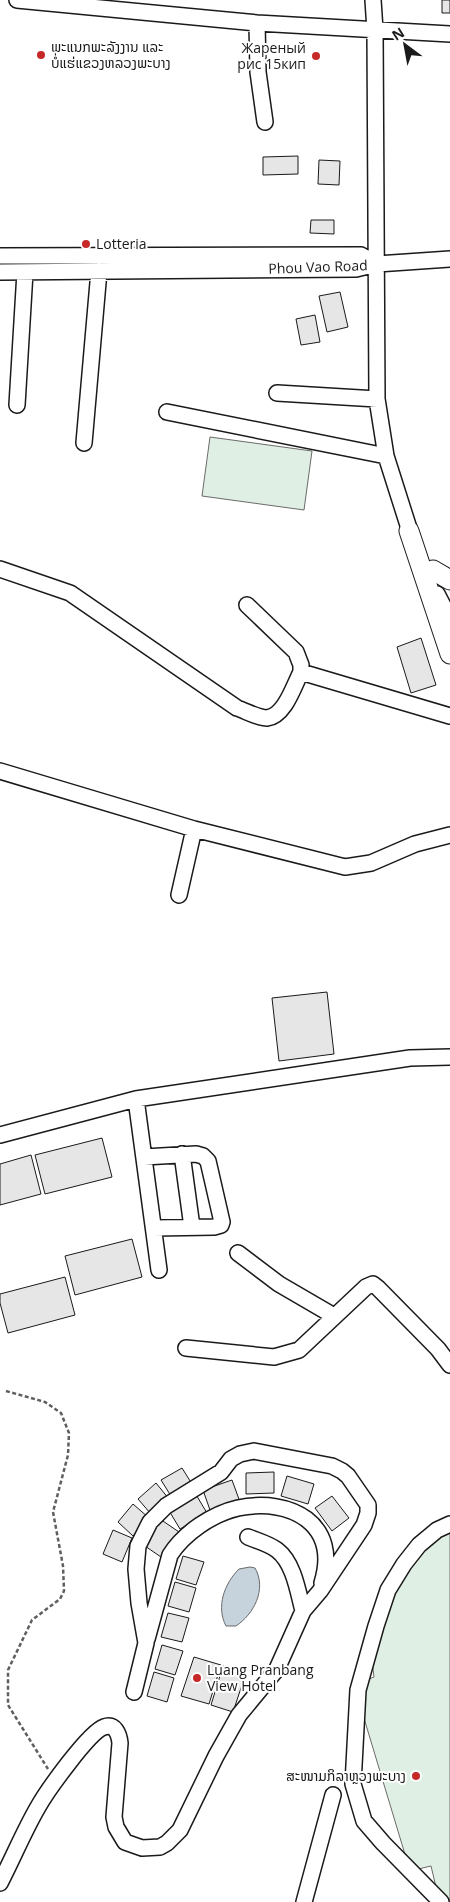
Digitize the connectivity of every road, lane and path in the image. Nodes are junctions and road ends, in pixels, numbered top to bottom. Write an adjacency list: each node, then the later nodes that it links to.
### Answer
1 (17, 0): 3 (street)
2 (373, 0): 4 (street)
3 (257, 23): 4 (street); 6 (street)
4 (375, 30): 5 (street); 9 (street)
5 (450, 34)
6 (265, 122)
7 (0, 256): 9 (street, Phou Vao Road)
8 (450, 260): 9 (street)
9 (376, 264): 10 (street, Phou Vao Road); 14 (street)
10 (99, 271): 12 (street, Phou Vao Road); 17 (street)
11 (0, 272): 12 (street, Phou Vao Road)
12 (25, 272): 15 (street)
13 (278, 392): 14 (street)
14 (377, 399): 18 (street)
15 (16, 404)
16 (167, 412): 18 (street)
17 (84, 443)
18 (386, 456): 19 (street)
19 (409, 531): 21 (street); 25 (street); 26 (main road)
20 (0, 569): 27 (street)
21 (433, 570): 22 (main road); 23 (street)
22 (450, 580)
23 (450, 597)
24 (247, 605): 27 (street)
25 (450, 618)
26 (450, 654)
27 (301, 672): 28 (street)
28 (450, 716)
29 (0, 771): 30 (street)
30 (194, 829): 31 (street); 32 (street)
31 (450, 835)
32 (179, 895)
33 (450, 1057): 34 (street)
34 (136, 1099): 35 (street); 37 (street)
35 (0, 1135)
36 (182, 1154): 37 (street); 38 (street); 38 (street)
37 (144, 1157): 39 (street)
38 (192, 1227): 39 (street)
39 (154, 1228): 41 (street)
40 (238, 1253): 42 (street)
41 (159, 1270)
42 (334, 1316): 43 (street); 44 (street)
43 (186, 1348)
44 (450, 1365)
45 (6, 1391): 52 (path)
46 (450, 1524): 56 (street)
47 (248, 1537): 49 (street)
48 (320, 1591): 49 (street); 50 (street); 50 (street)
49 (304, 1611): 52 (street)
50 (146, 1643): 51 (street)
51 (134, 1692)
52 (55, 1782): 54 (street)
53 (332, 1795): 55 (street)
54 (0, 1883)
55 (304, 1902)
56 (441, 1902)

